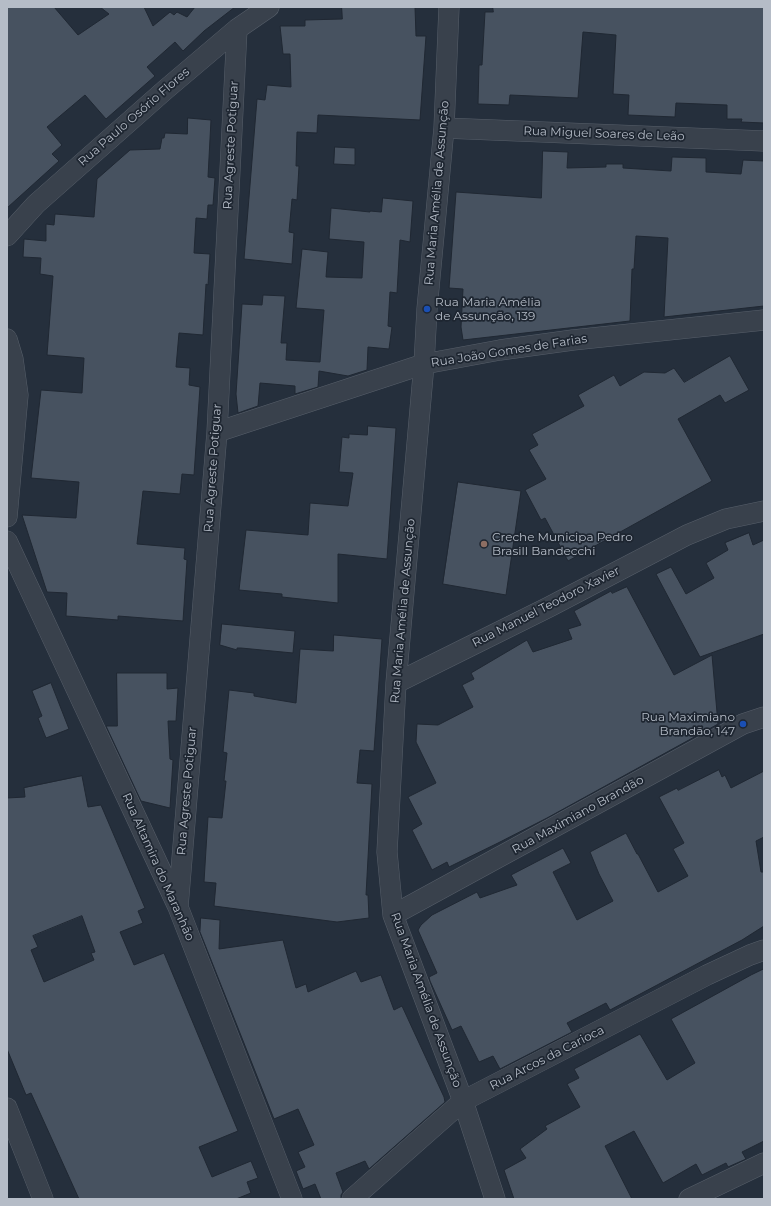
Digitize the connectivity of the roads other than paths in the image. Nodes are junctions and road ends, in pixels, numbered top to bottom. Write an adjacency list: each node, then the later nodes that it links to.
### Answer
1 (269, 7): 3 (street, Rua Paulo Osório Flores)
2 (450, 7): 4 (street, Rua Maria Amélia de Assunção)
3 (236, 29): 6 (street, Rua Paulo Osório Flores); 10 (street, Rua Agreste Potiguar)
4 (444, 128): 5 (street, Rua Miguel Soares de Leão); 9 (street, Rua Maria Amélia de Assunção)
5 (764, 141)
6 (7, 236)
7 (764, 320): 9 (street, Rua João Gomes de Farias)
8 (7, 339): 12 (street)
9 (424, 364): 10 (street, Rua João Gomes de Farias); 14 (street, Rua Maria Amélia de Assunção)
10 (217, 432): 16 (street, Rua Agreste Potiguar)
11 (764, 511): 14 (street, Rua Manuel Teodoro Xavier)
12 (7, 517)
13 (7, 541): 16 (street, Rua Altamira do Maranhão)
14 (396, 683): 17 (street, Rua Maria Amélia de Assunção)
15 (764, 717): 17 (street, Rua Maximiano Brandão)
16 (178, 906): 23 (street, Rua Altamira do Maranhão)
17 (393, 915): 19 (street, Rua Maria Amélia de Assunção)
18 (764, 950): 19 (street, Rua Arcos da Carioca)
19 (463, 1101): 24 (street, Rua Arcos da Carioca); 25 (street, Rua Maria Amélia de Assunção)
20 (7, 1108): 22 (street)
21 (764, 1163): 26 (street)
22 (43, 1199)
23 (292, 1199)
24 (352, 1199)
25 (495, 1199)
26 (689, 1199)

